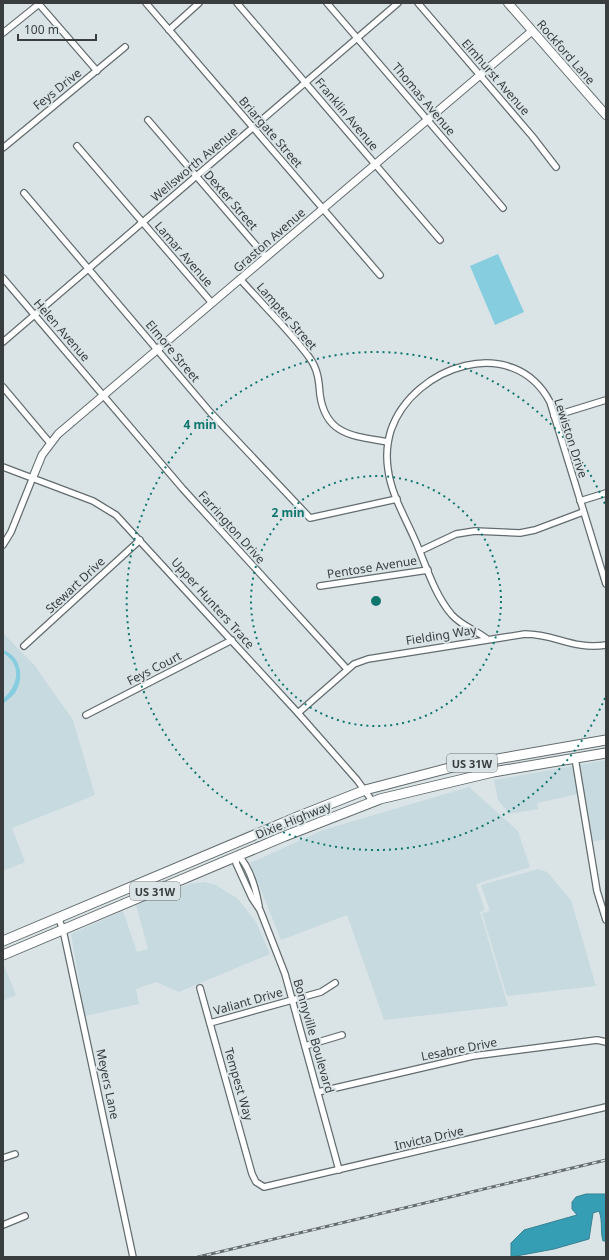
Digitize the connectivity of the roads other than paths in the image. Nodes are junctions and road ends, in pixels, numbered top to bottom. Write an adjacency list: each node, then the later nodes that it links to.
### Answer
1 (38, 3): 11 (street); 14 (street)
2 (146, 3): 9 (street, Briargate Street)
3 (199, 3): 9 (street)
4 (237, 3): 16 (street, Franklin Avenue)
5 (327, 3): 12 (street, Thomas Avenue)
6 (398, 3): 12 (street, Wellsworth Avenue)
7 (418, 3): 15 (street, Elmhurst Avenue)
8 (509, 3): 10 (main road, Rockford Lane)
9 (169, 30): 20 (street, Briargate Street)
10 (532, 31): 15 (street, Graston Avenue); 17 (main road, Rockford Lane)
11 (3, 33)
12 (358, 38): 16 (street, Wellsworth Avenue); 18 (street, Thomas Avenue)
13 (125, 47): 14 (street, Feys Drive)
14 (97, 71): 22 (street, Feys Drive)
15 (479, 75): 18 (street, Graston Avenue); 24 (street, Elmhurst Avenue)
16 (306, 83): 20 (street, Wellsworth Avenue); 23 (street, Franklin Avenue)
17 (606, 115)
18 (427, 119): 23 (street, Graston Avenue); 27 (street, Thomas Avenue)
19 (148, 120): 25 (street, Dexter Street)
20 (253, 128): 25 (street, Wellsworth Avenue); 28 (street, Briargate Street)
21 (77, 146): 29 (street, Lamar Avenue)
22 (3, 148)
23 (374, 164): 28 (street, Graston Avenue); 30 (street, Franklin Avenue)
24 (556, 167)
25 (196, 176): 29 (street, Wellsworth Avenue); 31 (street, Dexter Street)
26 (24, 193): 32 (street, Elmore Street)
27 (503, 208)
28 (322, 209): 31 (street, Graston Avenue); 33 (street, Briargate Street)
29 (142, 222): 32 (street, Wellsworth Avenue); 36 (street, Lamar Avenue)
30 (440, 240)
31 (266, 257): 35 (street, Graston Avenue)
32 (89, 268): 37 (street, Wellsworth Avenue); 39 (street, Elmore Street)
33 (380, 275)
34 (3, 278): 37 (street, Helen Avenue)
35 (240, 279): 36 (street, Graston Avenue); 44 (street, Lampter Street)
36 (212, 303): 39 (street, Graston Avenue)
37 (34, 315): 38 (street, Wellsworth Avenue); 41 (street, Helen Avenue)
38 (3, 342)
39 (157, 350): 41 (street, Graston Avenue); 49 (street, Elmore Street)
40 (3, 387): 45 (street)
41 (104, 396): 45 (street, Graston Avenue); 62 (street, Farrington Drive)
42 (606, 400): 43 (street)
43 (554, 416): 44 (street, Lewiston Drive); 50 (street, Lewiston Drive)
44 (388, 442): 49 (street, Lewiston Drive)
45 (50, 443): 47 (street, Graston Avenue)
46 (3, 467): 47 (street, Upper Hunters Trace)
47 (33, 477): 52 (street, Upper Hunters Trace); 53 (street)
48 (606, 493): 50 (street)
49 (397, 499): 54 (street, Lewiston Drive)
50 (580, 501): 51 (street, Lewiston Drive)
51 (583, 512): 54 (street); 56 (street, Lewiston Drive)
52 (140, 540): 59 (street, Upper Hunters Trace); 61 (street, Stewart Drive)
53 (3, 546)
54 (420, 551): 55 (street, Lewiston Drive)
55 (428, 570): 57 (street, Pentose Avenue); 58 (street, Lewiston Drive)
56 (606, 584)
57 (320, 586)
58 (487, 639): 60 (street, Fielding Way); 62 (street, Fielding Way)
59 (232, 640): 63 (street, Upper Hunters Trace); 64 (street, Feys Court)
60 (606, 645)
61 (24, 646)
62 (347, 669): 63 (street, Fielding Way)
63 (298, 713): 68 (street, Upper Hunters Trace)
64 (86, 715)
65 (606, 740): 67 (main road); 68 (main road, Dixie Highway / US 31W)
66 (606, 753): 67 (main road, Dixie Highway / US 31W)
67 (575, 758): 69 (main road, Dixie Highway / US 31W); 73 (street)
68 (365, 790): 69 (street, Upper Hunters Trace); 70 (main road, Dixie Highway / US 31W)
69 (373, 802): 71 (main road, Dixie Highway / US 31W)
70 (258, 833): 71 (main road); 72 (main road, Dixie Highway / US 31W)
71 (238, 855): 74 (main road, Dixie Highway / US 31W); 79 (street, Bonnyville Boulevard)
72 (58, 917): 74 (street, Meyers Lane); 75 (main road, Dixie Highway / US 31W)
73 (606, 920)
74 (64, 930): 76 (main road, Dixie Highway / US 31W); 92 (street, Meyers Lane)
75 (3, 941)
76 (3, 955)
77 (335, 983): 79 (street, Valiant Drive)
78 (200, 988): 80 (street, Tempest Way)
79 (292, 1000): 80 (street, Valiant Drive); 83 (street, Bonnyville Boulevard)
80 (210, 1023): 89 (street, Tempest Way)
81 (342, 1035): 83 (street)
82 (606, 1042): 84 (street, Lesabre Drive)
83 (305, 1046): 84 (street, Bonnyville Boulevard)
84 (318, 1092): 88 (street, Bonnyville Boulevard)
85 (606, 1107): 88 (street, Invicta Drive)
86 (15, 1154): 87 (street)
87 (3, 1158)
88 (340, 1170): 89 (street, Invicta Drive)
89 (258, 1185)
90 (25, 1216): 91 (street)
91 (3, 1225)
92 (133, 1257)

